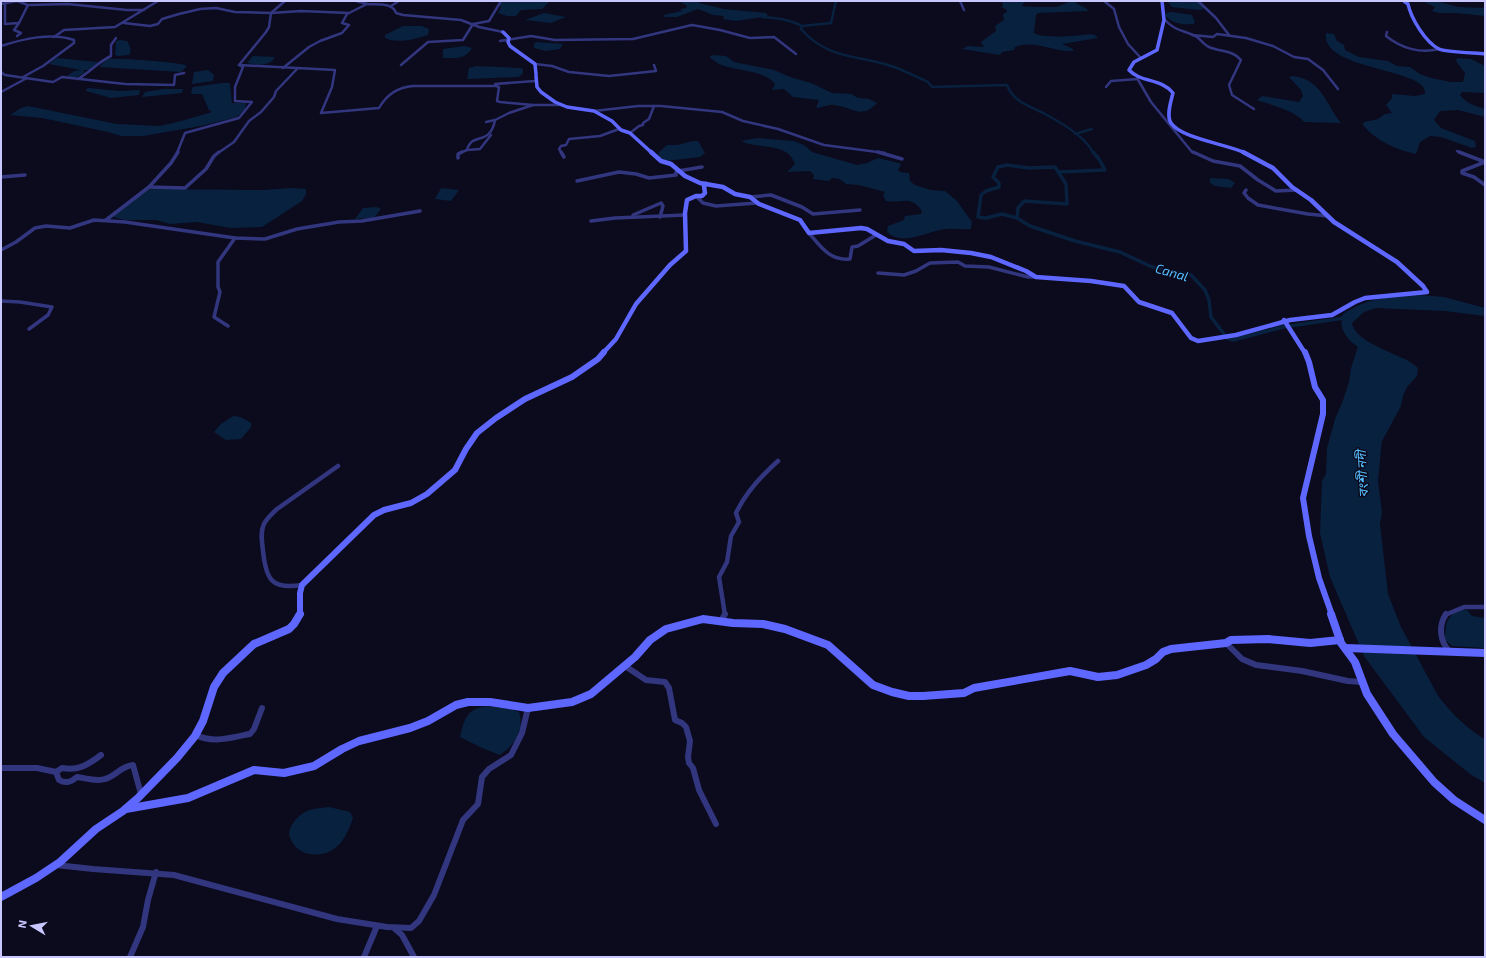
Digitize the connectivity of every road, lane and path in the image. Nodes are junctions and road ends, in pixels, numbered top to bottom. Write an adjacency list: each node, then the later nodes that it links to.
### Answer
1 (76, 1): 14 (street)
2 (158, 1): 18 (street)
3 (285, 1): 20 (street)
4 (356, 1): 15 (street)
5 (399, 1): 17 (street)
6 (501, 1): 25 (street)
7 (960, 1): 19 (street)
8 (1104, 1): 39 (street)
9 (1162, 1): 22 (street)
10 (1198, 1): 29 (street)
11 (1404, 1): 36 (street)
12 (5, 3): 13 (street); 16 (street); 23 (street)
13 (1, 4)
14 (71, 4): 16 (street); 18 (street)
15 (367, 4): 17 (street); 21 (street)
16 (28, 5): 23 (street)
17 (391, 6): 25 (street)
18 (144, 10): 24 (street)
19 (964, 10)
20 (271, 13): 21 (street); 24 (street); 41 (street)
21 (349, 13): 44 (street)
22 (1164, 19): 28 (street); 39 (street)
23 (19, 23): 30 (street)
24 (124, 23): 31 (street)
25 (474, 24): 26 (street); 42 (street)
26 (503, 32): 33 (street)
27 (1387, 32): 36 (street)
28 (1192, 35): 29 (street); 59 (street)
29 (1229, 35): 54 (street)
30 (17, 36)
31 (54, 37): 35 (street); 49 (street)
32 (116, 38): 51 (street)
33 (509, 39): 34 (street); 37 (street); 40 (street)
34 (500, 41)
35 (1, 46)
36 (1439, 49): 38 (street)
37 (796, 54)
38 (1485, 54)
39 (1140, 58): 50 (street)
40 (535, 64): 43 (street); 48 (street)
41 (239, 65): 44 (street); 79 (street)
42 (402, 65)
43 (654, 65)
44 (283, 68): 45 (street)
45 (297, 69): 52 (street); 79 (street)
46 (1, 72): 49 (street)
47 (184, 73): 51 (street)
48 (536, 77): 52 (street); 57 (street)
49 (25, 78): 51 (street); 55 (street)
50 (1138, 78): 53 (street); 81 (street); 81 (street)
51 (78, 79)
52 (491, 86): 56 (street)
53 (1106, 87)
54 (1338, 88)
55 (1, 92)
56 (533, 105): 57 (street); 61 (street)
57 (561, 105): 60 (street)
58 (654, 106): 60 (street); 64 (street); 70 (street)
59 (1254, 109)
60 (594, 111): 63 (street)
61 (495, 120): 62 (street); 65 (street)
62 (486, 122)
63 (619, 129): 64 (street); 68 (street)
64 (630, 133): 73 (street)
65 (492, 134): 66 (street); 66 (street)
66 (467, 150): 69 (street)
67 (1457, 151): 71 (street)
68 (564, 157)
69 (458, 158)
70 (902, 159)
71 (1485, 162): 78 (street)
72 (702, 167): 73 (street)
73 (678, 171): 76 (street); 77 (street)
74 (25, 175): 75 (street)
75 (1, 177)
76 (577, 181)
77 (706, 184): 82 (street); 83 (street)
78 (1485, 185)
79 (149, 187): 91 (street)
80 (1246, 190): 89 (street)
81 (1297, 190): 89 (street)
82 (696, 196): 84 (street); 87 (street)
83 (750, 197): 84 (street); 85 (street)
84 (757, 203): 93 (street)
85 (860, 210)
86 (420, 211): 95 (street)
87 (685, 215): 88 (street); 105 (street)
88 (660, 216): 90 (street); 90 (street)
89 (1328, 216): 100 (street)
90 (631, 217): 92 (street)
91 (106, 220): 95 (street); 96 (street)
92 (591, 220)
93 (809, 233): 94 (street); 94 (street)
94 (876, 235): 98 (street)
95 (235, 238): 101 (street)
96 (1, 250)
97 (878, 273): 98 (street)
98 (1036, 277): 100 (street)
99 (1, 301): 102 (street)
100 (1284, 320): 108 (street)
101 (228, 326)
102 (29, 329)
103 (778, 461): 107 (street)
104 (338, 466): 105 (street)
105 (302, 585): 117 (street)
106 (1485, 607): 111 (street)
107 (721, 620): 109 (street); 113 (street)
108 (1340, 640): 109 (street); 110 (street)
109 (1226, 643): 114 (street)
110 (1346, 648): 111 (street); 114 (street)
111 (1449, 651): 112 (street)
112 (1485, 653)
113 (625, 666): 116 (street); 124 (street)
114 (1361, 682): 123 (street)
115 (262, 708): 117 (street)
116 (528, 708): 122 (street); 129 (street)
117 (196, 735): 121 (street)
118 (101, 755): 120 (street)
119 (1, 768): 120 (street)
120 (56, 772): 121 (street)
121 (141, 794): 122 (street)
122 (126, 809): 125 (street)
123 (1485, 820)
124 (716, 824)
125 (54, 865): 126 (street); 127 (street)
126 (156, 872): 128 (street); 130 (street)
127 (1, 897)
128 (377, 926): 129 (street); 131 (street)
129 (394, 928): 132 (street)
130 (130, 957)
131 (364, 957)
132 (414, 957)

